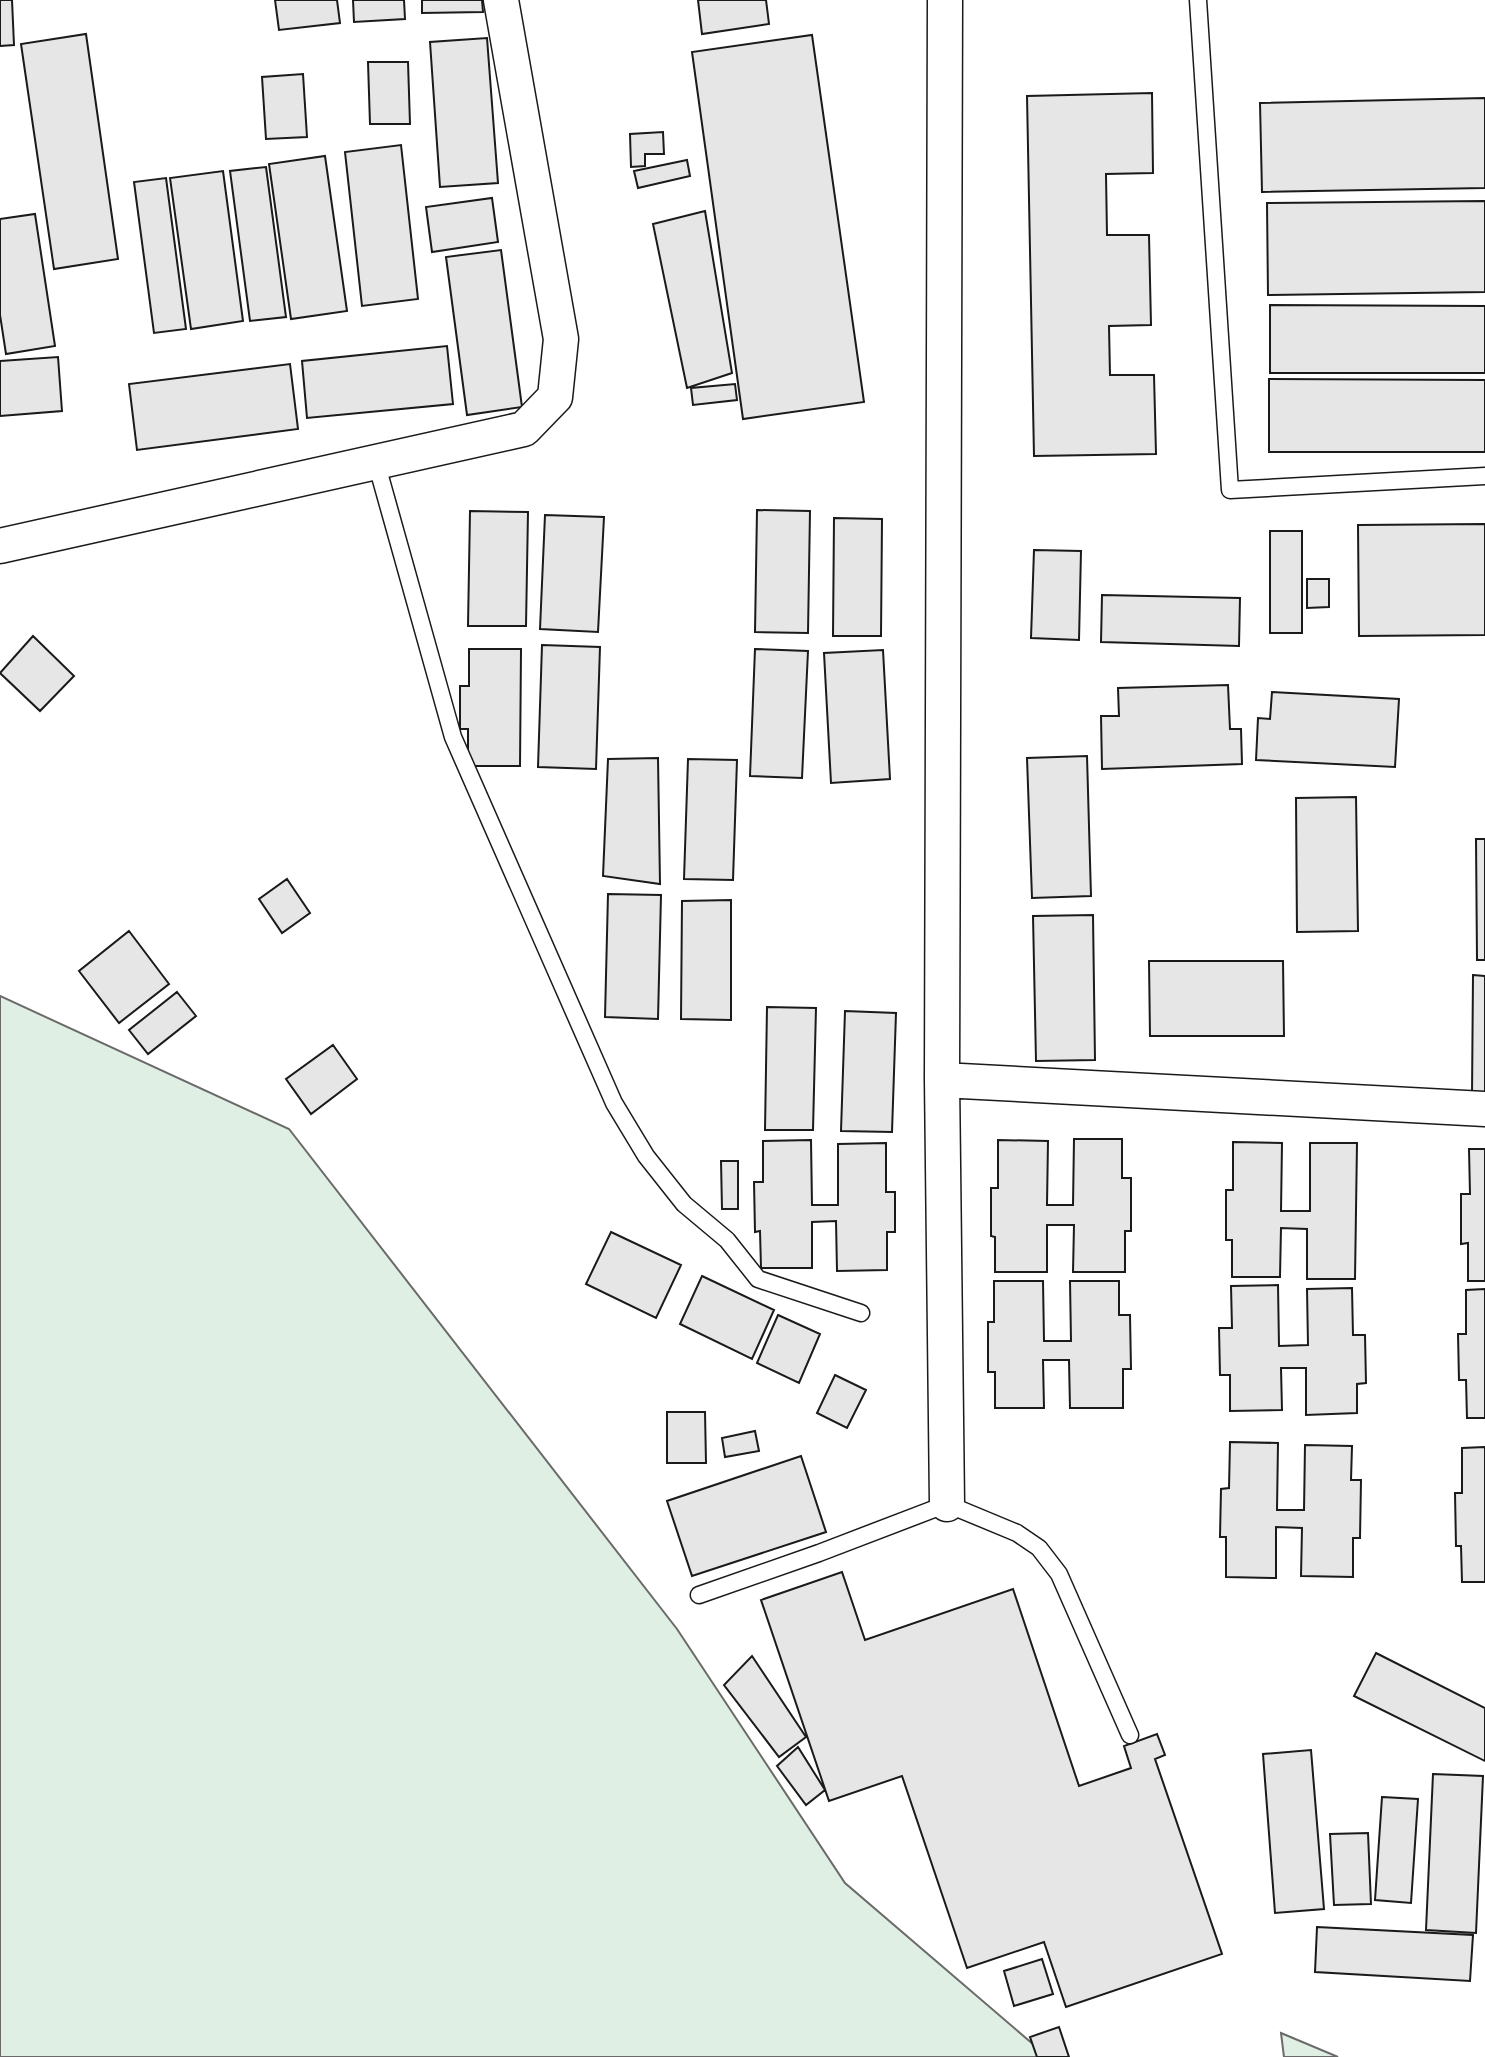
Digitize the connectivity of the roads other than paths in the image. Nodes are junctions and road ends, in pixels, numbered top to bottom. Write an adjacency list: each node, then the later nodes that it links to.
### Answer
1 (501, 0): 4 (street)
2 (945, 0): 7 (street)
3 (1198, 0): 5 (lane)
4 (376, 462): 6 (street); 9 (lane)
5 (1485, 476)
6 (0, 546)
7 (942, 1080): 8 (street); 10 (street)
8 (1485, 1109)
9 (861, 1313)
10 (947, 1504): 11 (lane); 12 (lane)
11 (699, 1595)
12 (1130, 1735)

